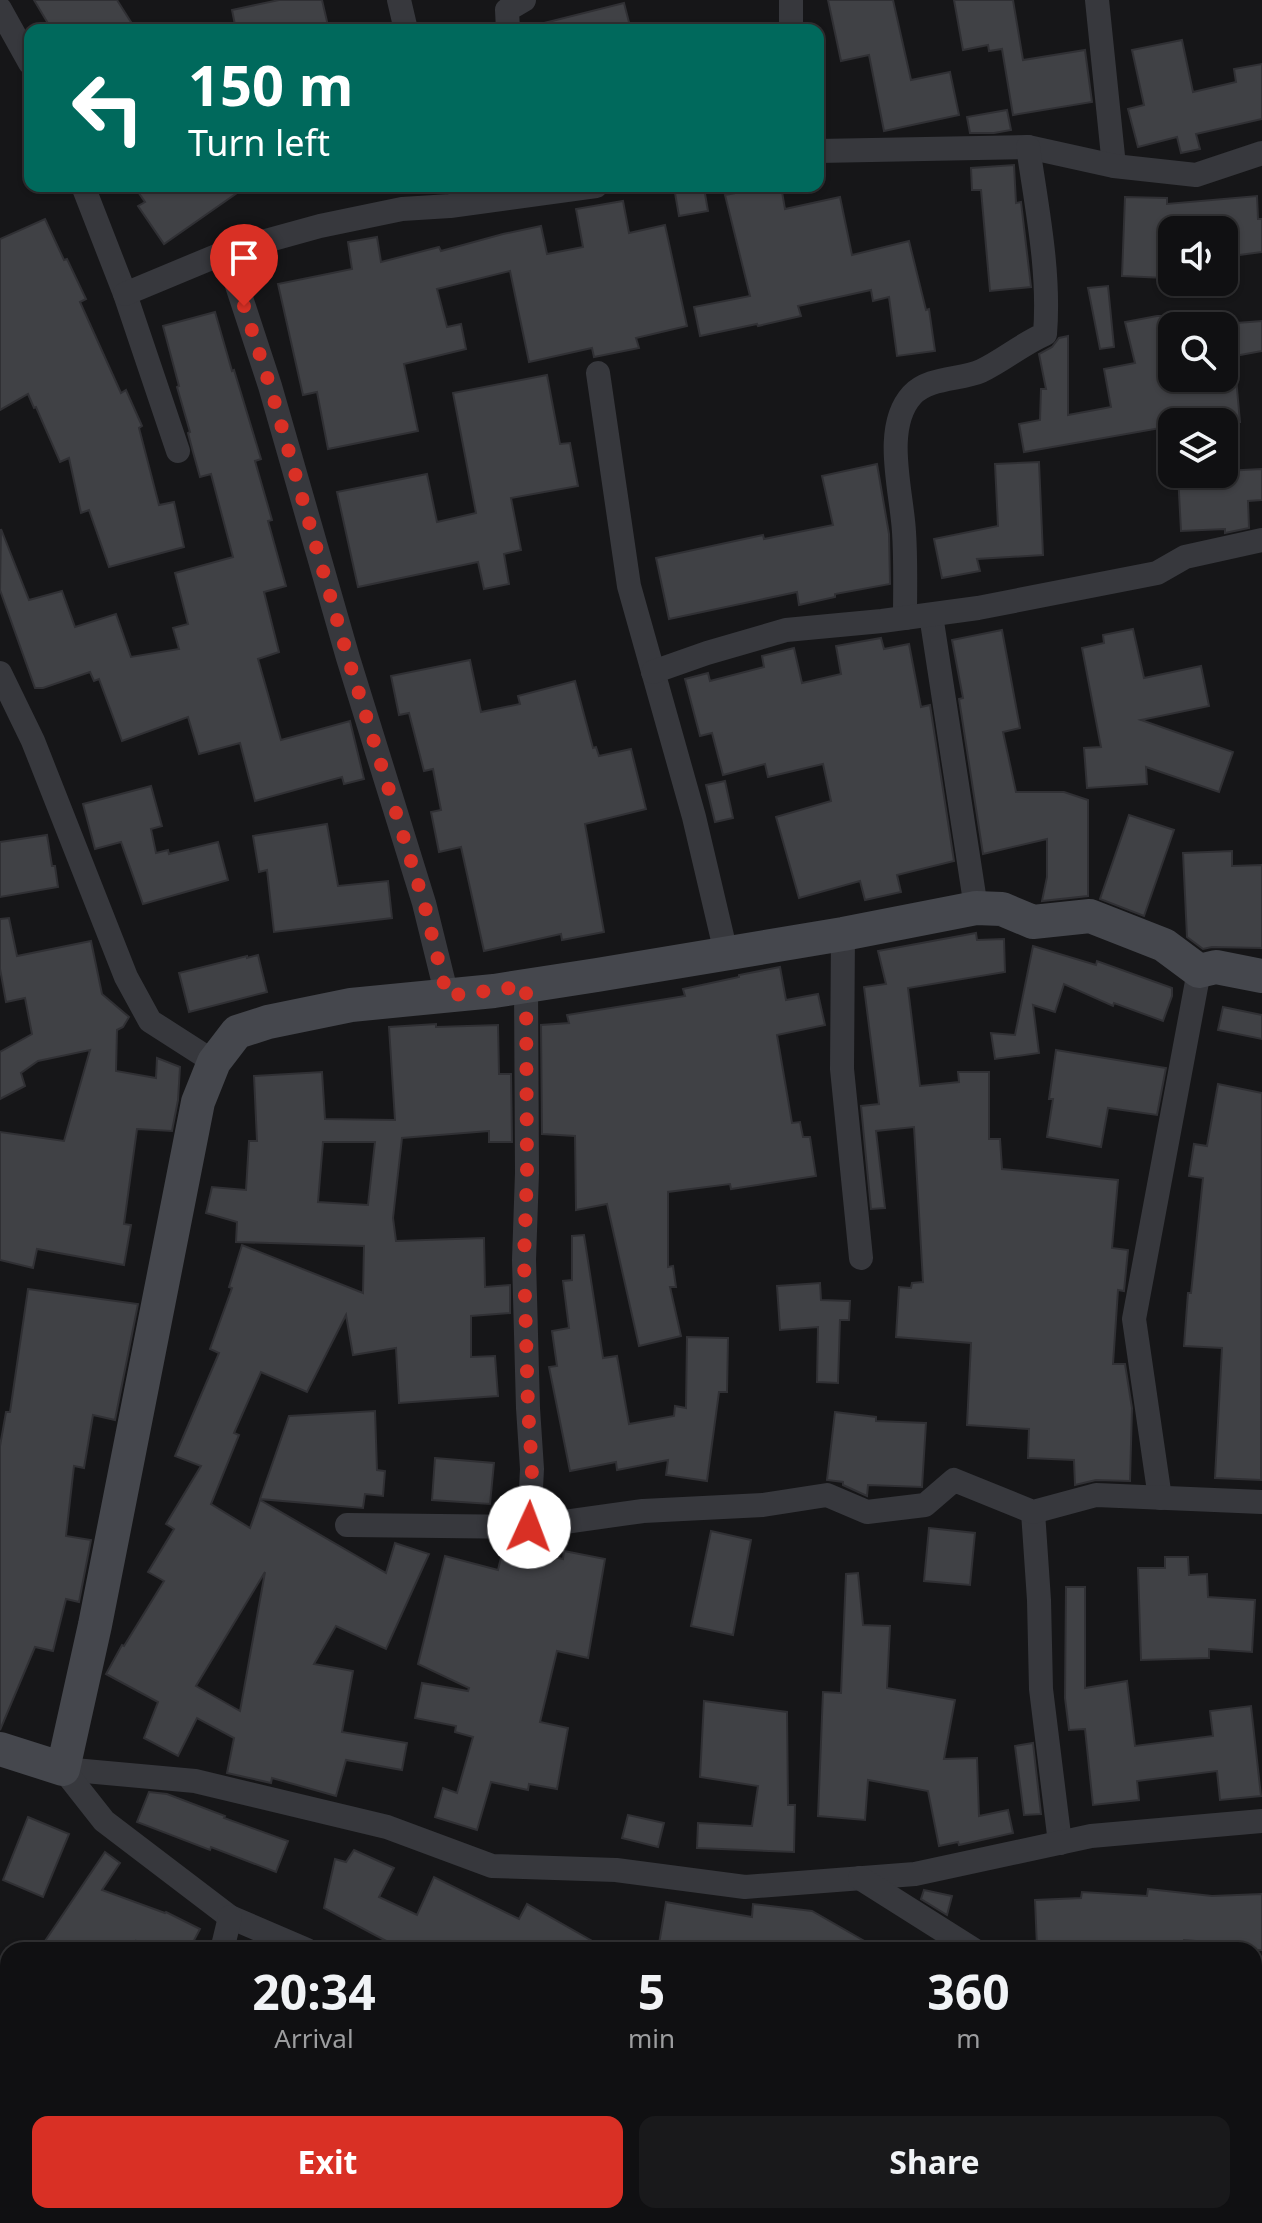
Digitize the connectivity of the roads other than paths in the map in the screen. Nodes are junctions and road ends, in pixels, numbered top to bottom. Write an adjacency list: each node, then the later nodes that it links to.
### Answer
1 (399, 0): 6 (street)
2 (524, 0): 7 (street)
3 (791, 0): 8 (street)
4 (1097, 0): 13 (street)
5 (0, 9): 9 (street)
6 (405, 24)
7 (508, 24)
8 (791, 24)
9 (24, 52)
10 (1028, 147): 11 (street); 13 (street); 23 (street)
11 (824, 151)
12 (1262, 153): 13 (street)
13 (1114, 166)
14 (85, 192): 18 (street)
15 (519, 192): 16 (street)
16 (447, 196): 17 (street)
17 (226, 252): 18 (street); 32 (street)
18 (125, 294): 20 (street)
19 (598, 373): 24 (street)
20 (178, 451)
21 (1262, 540): 22 (street)
22 (931, 615): 23 (street); 26 (street)
23 (905, 618): 24 (street)
24 (653, 672): 28 (street)
25 (0, 673): 33 (street)
26 (976, 908): 27 (street); 29 (street)
27 (843, 934): 28 (street); 34 (street)
28 (726, 953): 31 (street)
29 (1199, 971): 30 (street); 35 (street)
30 (1262, 976)
31 (526, 986): 32 (street); 39 (street)
32 (447, 996): 33 (street)
33 (214, 1062): 41 (street)
34 (861, 1258)
35 (1160, 1498): 36 (street); 37 (street)
36 (1262, 1502)
37 (1033, 1512): 39 (street); 43 (street)
38 (347, 1525): 39 (street)
39 (529, 1527)
40 (0, 1749): 41 (street)
41 (63, 1769): 44 (street); 45 (street)
42 (1262, 1821): 43 (street)
43 (1060, 1843): 44 (street)
44 (860, 1878): 48 (street)
45 (230, 1917): 46 (street); 47 (street)
46 (224, 1942)
47 (288, 1942)
48 (961, 1942)

